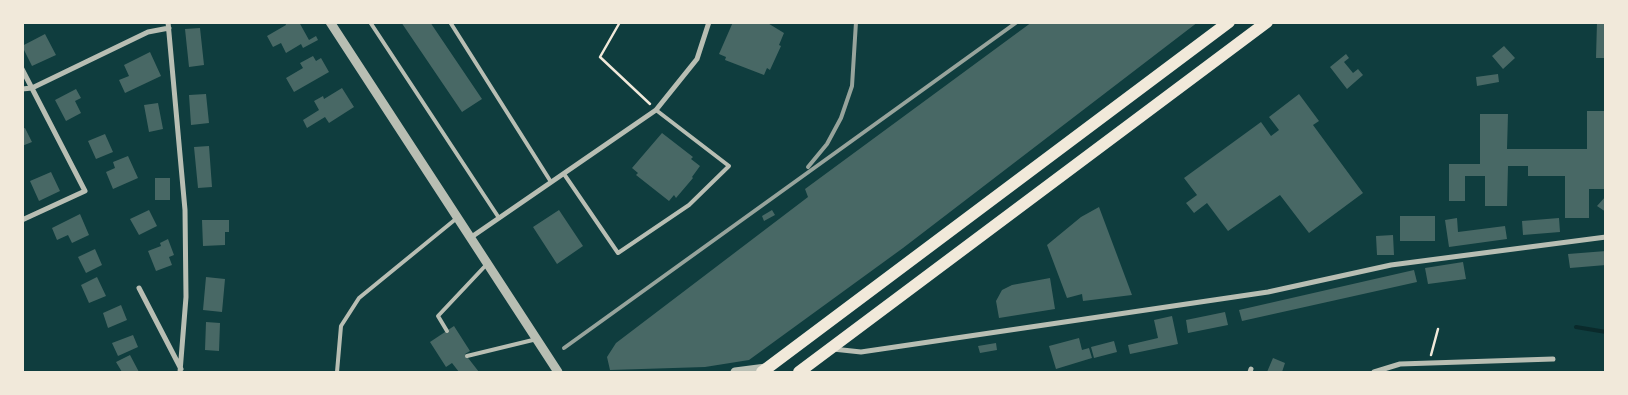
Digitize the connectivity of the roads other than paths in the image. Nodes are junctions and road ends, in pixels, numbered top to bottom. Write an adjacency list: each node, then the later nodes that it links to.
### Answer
1 (330, 22): 14 (street)
2 (370, 22): 15 (lane)
3 (450, 22): 13 (lane)
4 (709, 22): 11 (street)
5 (1229, 22): 26 (main road)
6 (1267, 22): 23 (main road)
7 (169, 25): 9 (street); 27 (street)
8 (22, 69): 9 (street)
9 (32, 88): 10 (street); 16 (street)
10 (22, 89)
11 (656, 110): 12 (street); 12 (lane)
12 (564, 174): 13 (street)
13 (551, 182): 15 (street)
14 (457, 218): 18 (street); 28 (lane)
15 (499, 218): 18 (street)
16 (22, 220)
17 (1606, 237): 23 (street)
18 (470, 238): 19 (street)
19 (487, 264): 21 (lane); 22 (street)
20 (139, 288): 27 (street)
21 (447, 331)
22 (537, 339): 24 (lane); 29 (street)
23 (830, 349): 31 (main road)
24 (466, 356)
25 (1553, 359): 32 (street)
26 (766, 370): 30 (street)
27 (180, 371)
28 (337, 372)
29 (558, 372)
30 (735, 372)
31 (799, 372)
32 (1374, 372)

